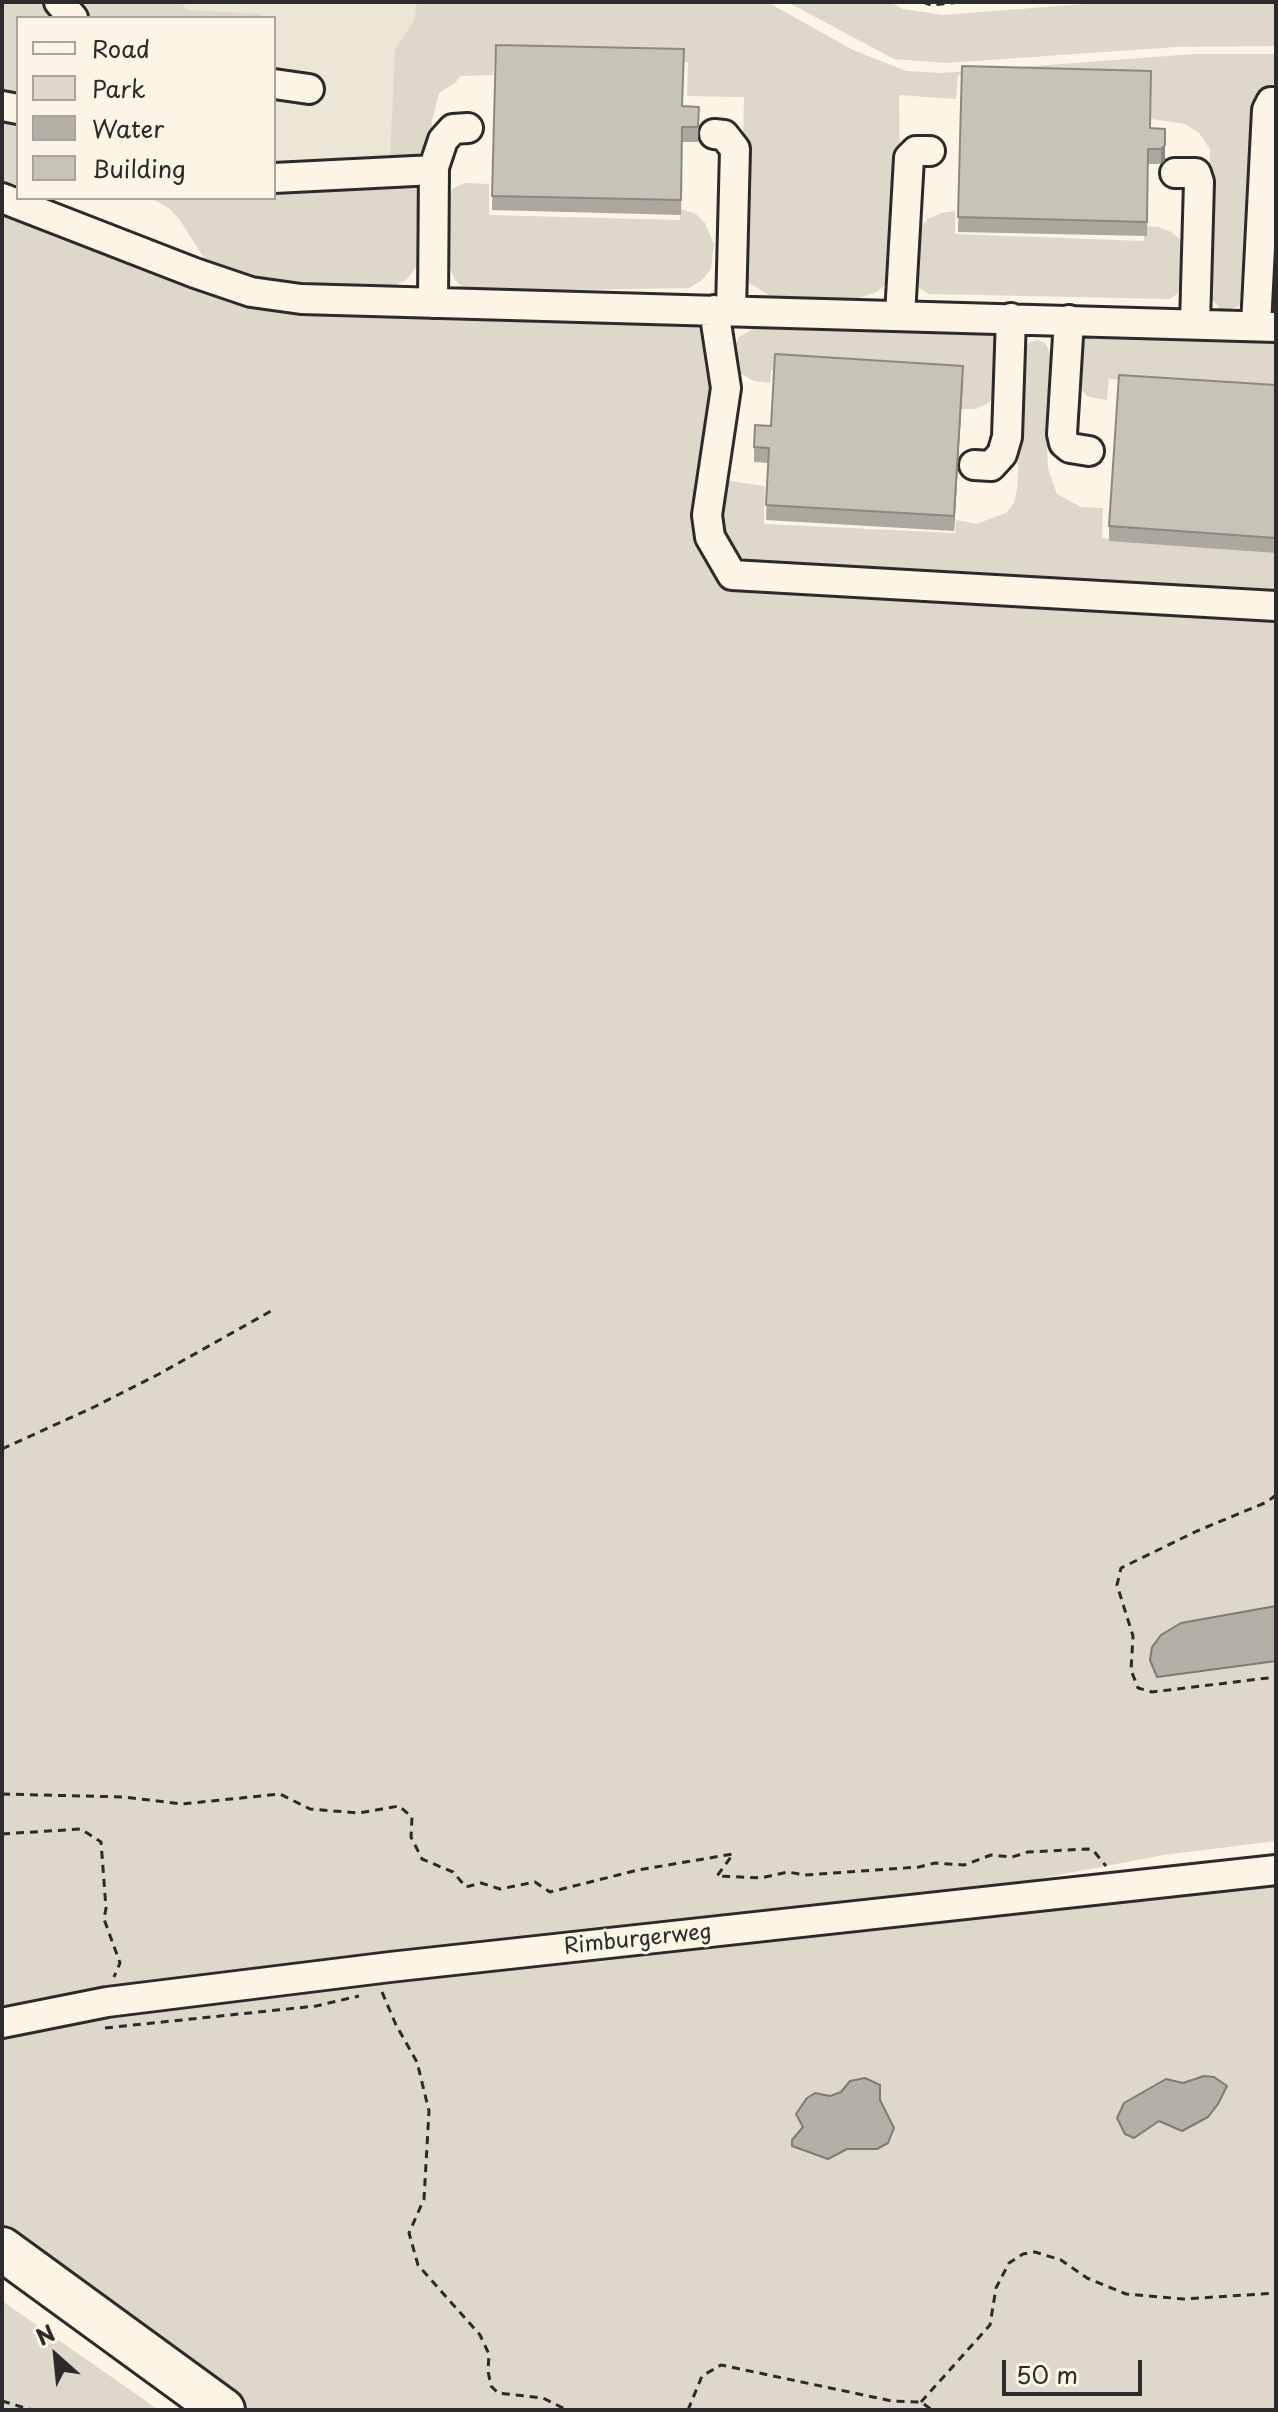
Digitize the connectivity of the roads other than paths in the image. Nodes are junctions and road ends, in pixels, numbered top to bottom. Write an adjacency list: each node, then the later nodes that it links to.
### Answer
1 (276, 84): 2 (street)
2 (309, 89)
3 (1276, 102): 17 (street)
4 (468, 128): 7 (street)
5 (714, 134): 12 (street)
6 (930, 151): 13 (street)
7 (434, 170): 9 (street); 11 (street)
8 (1175, 173): 16 (street)
9 (276, 178)
10 (2, 198): 11 (street)
11 (433, 303): 12 (street)
12 (722, 310): 13 (street); 20 (street)
13 (900, 315): 14 (street)
14 (1011, 318): 15 (street); 19 (street)
15 (1069, 320): 16 (street); 18 (street)
16 (1195, 324): 17 (street)
17 (1266, 326)
18 (1089, 451)
19 (974, 465)
20 (1276, 606)
21 (1276, 1870): 22 (street, Rimburgerweg)
22 (2, 2023)
23 (2, 2249): 26 (highway)
24 (2, 2285): 25 (highway)
25 (175, 2410)
26 (223, 2410)

